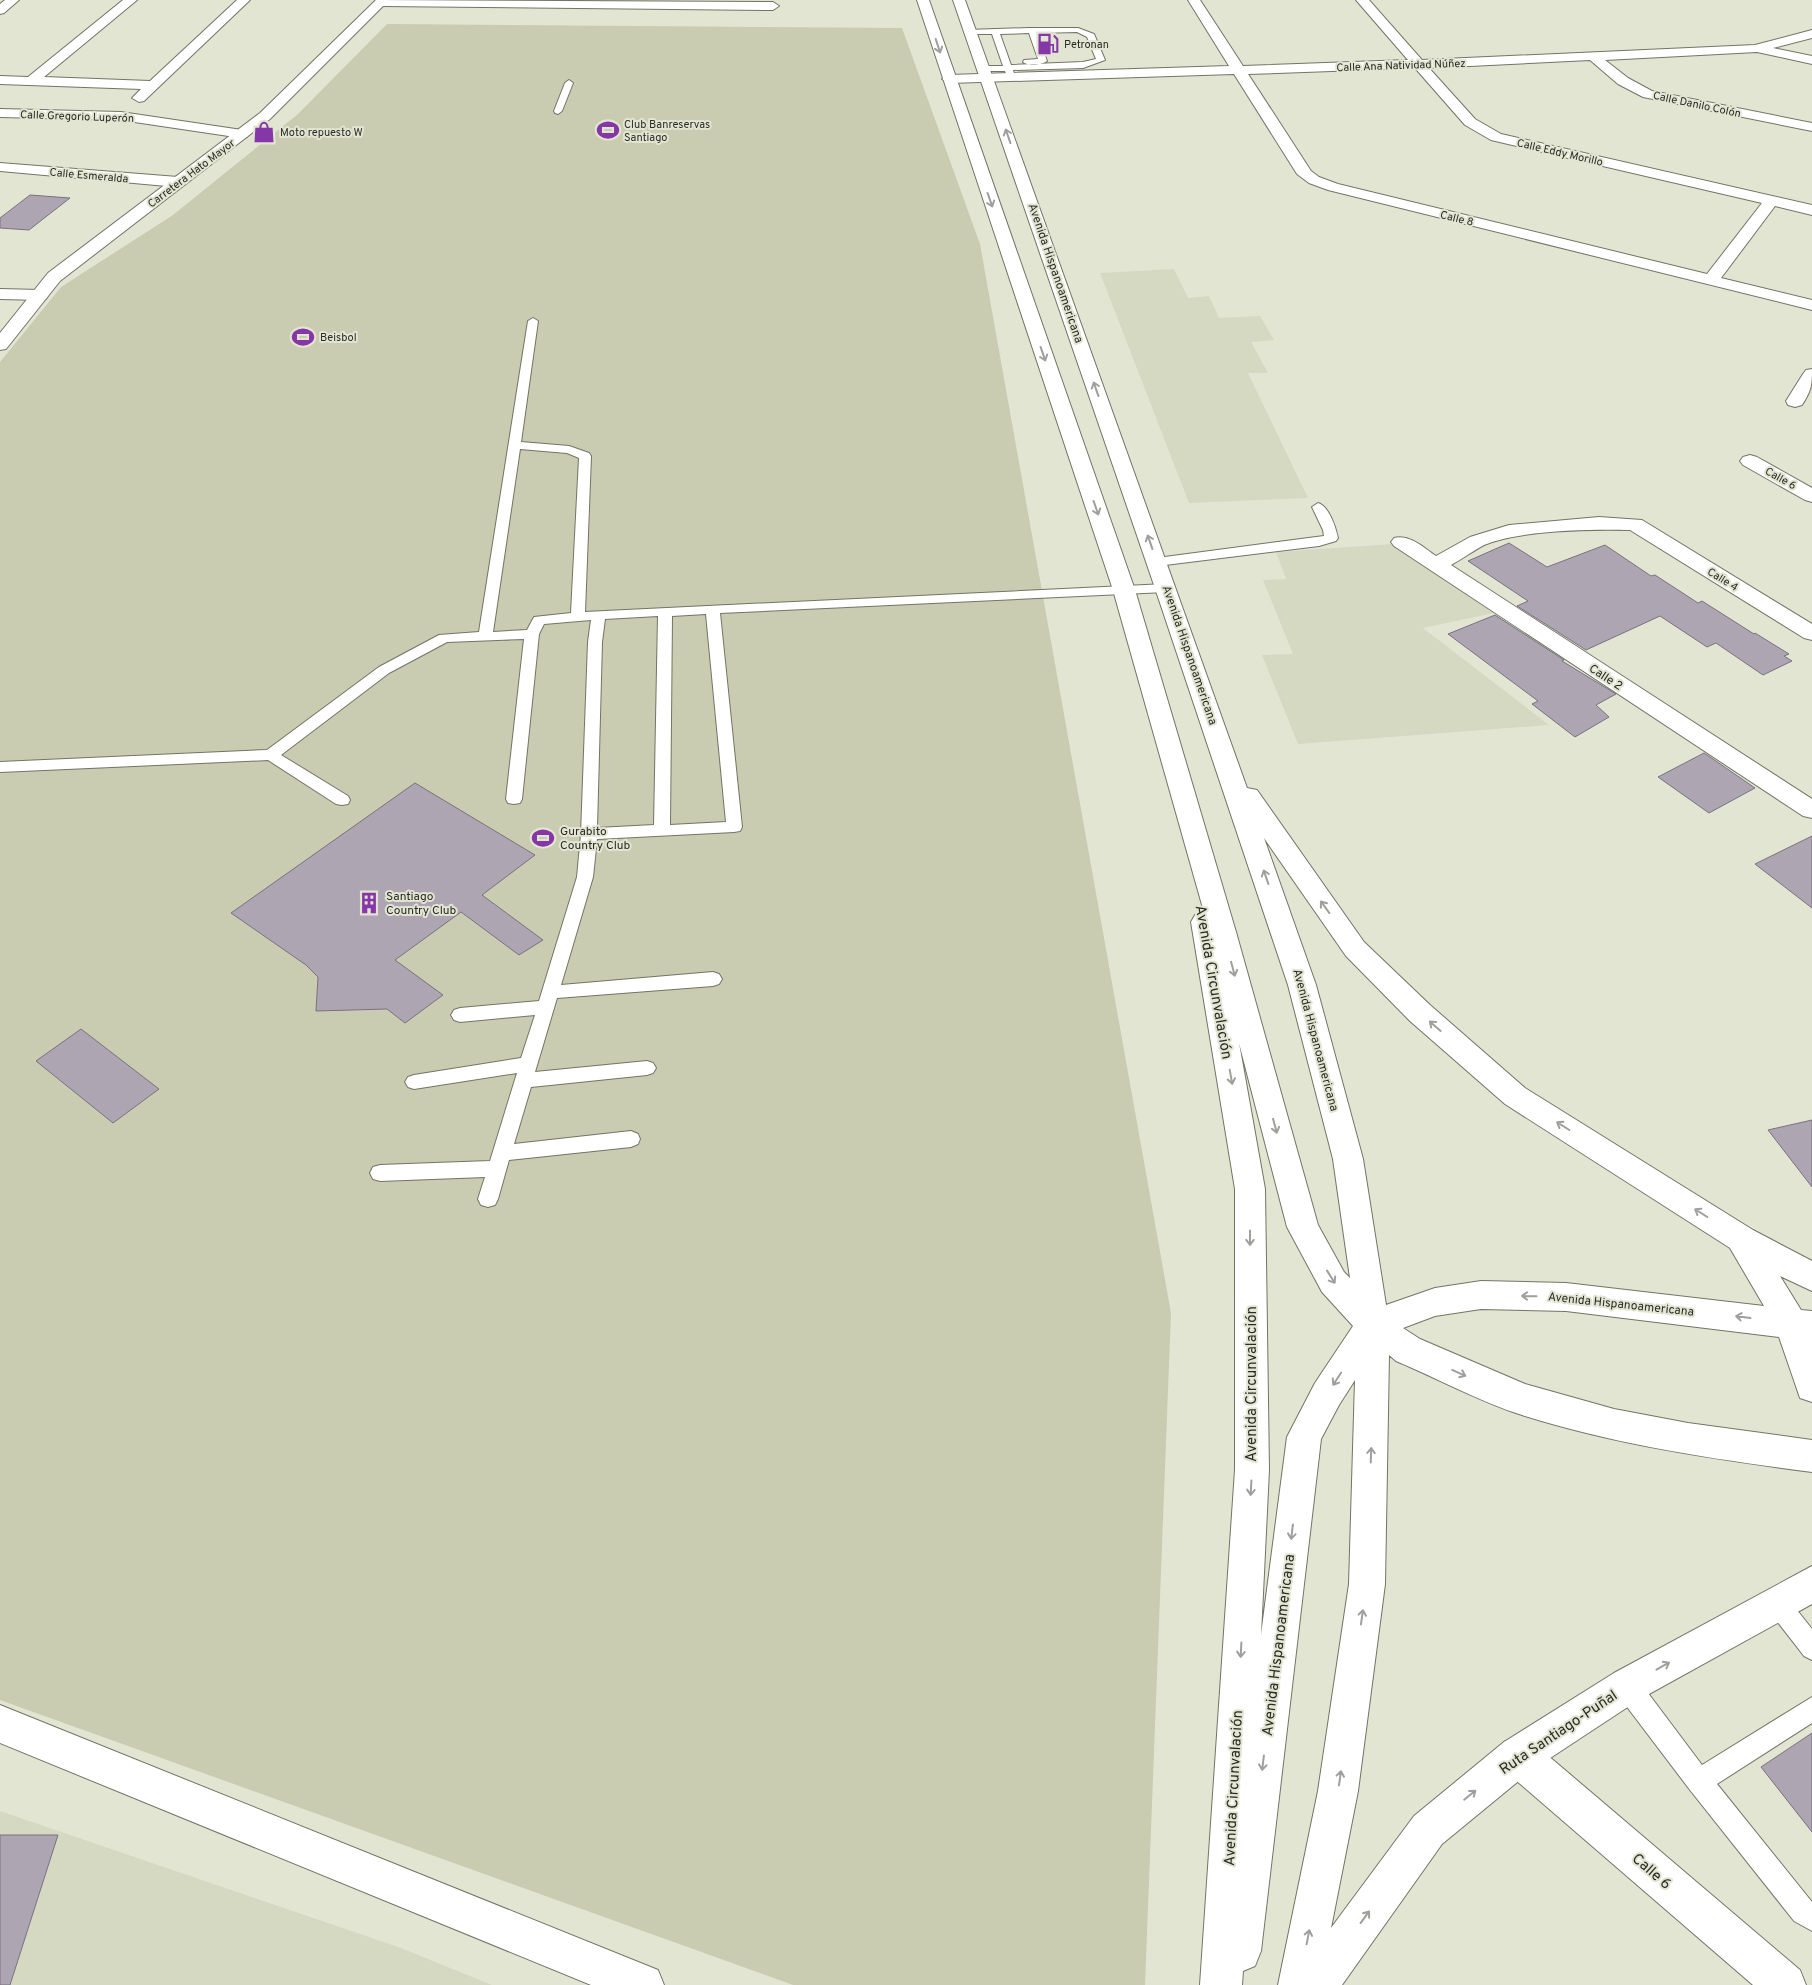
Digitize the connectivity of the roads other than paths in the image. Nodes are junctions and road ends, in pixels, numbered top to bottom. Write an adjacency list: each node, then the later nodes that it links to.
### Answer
1 (13, 0): 10 (street)
2 (131, 0): 25 (street)
3 (244, 0): 27 (street)
4 (923, 0): 23 (street, one-way to 23)
5 (959, 0): 14 (street, Avenida Hispanoamericana)
6 (1194, 0): 21 (street, Calle 8)
7 (1362, 0): 19 (street, Calle Eddy Morillo)
8 (382, 1): 9 (street); 32 (street, Carretera Hato Mayor)
9 (772, 3): 11 (street)
10 (0, 10)
11 (776, 22)
12 (1032, 30): 13 (lane); 20 (lane); 20 (lane)
13 (995, 31): 14 (lane); 20 (lane)
14 (970, 32): 22 (street, Avenida Hispanoamericana)
15 (1812, 34): 16 (street, Calle Ana Natividad Núñez)
16 (1755, 49): 17 (street, Calle Ana Natividad Núñez); 18 (street)
17 (1592, 56): 19 (street, Calle Ana Natividad Núñez); 31 (street, Calle Danilo Colón)
18 (1812, 60)
19 (1420, 64): 21 (street, Calle Ana Natividad Núñez); 35 (street, Calle Eddy Morillo)
20 (1008, 69): 21 (street, Calle Ana Natividad Núñez); 22 (street, Calle Ana Natividad Núñez)
21 (1240, 70): 37 (street, Calle 8)
22 (986, 73): 23 (street, Calle Ana Natividad Núñez); 50 (street, Avenida Hispanoamericana, one-way to 22)
23 (949, 79): 53 (street, one-way to 53)
24 (0, 80): 25 (street)
25 (31, 81): 27 (street)
26 (569, 82): 29 (lane)
27 (153, 86): 28 (street)
28 (139, 98)
29 (558, 111)
30 (0, 113): 32 (street, Calle Gregorio Luperón)
31 (1812, 128)
32 (242, 134): 34 (street, Carretera Hato Mayor)
33 (0, 167): 34 (street, Calle Esmeralda)
34 (178, 182): 39 (street, Carretera Hato Mayor)
35 (1770, 201): 36 (street, Calle Eddy Morillo); 37 (street)
36 (1812, 210)
37 (1711, 280): 40 (street, Calle 8)
38 (0, 294): 39 (street)
39 (40, 296): 42 (street, Carretera Hato Mayor)
40 (1812, 305)
41 (533, 321): 45 (lane)
42 (0, 345)
43 (1812, 374): 44 (street)
44 (1795, 401)
45 (514, 445): 57 (lane); 60 (lane)
46 (1750, 461): 47 (street, Calle 6)
47 (1812, 496)
48 (1318, 506): 50 (lane)
49 (1401, 542): 51 (street, Calle 2)
50 (1157, 562): 52 (street, Avenida Hispanoamericana)
51 (1436, 566): 58 (street, Calle 4); 67 (street, Calle 2)
52 (1166, 588): 53 (lane); 63 (street, Avenida Hispanoamericana)
53 (1124, 590): 54 (lane); 64 (street)
54 (713, 610): 55 (lane); 68 (lane)
55 (664, 612): 56 (lane); 68 (lane)
56 (598, 615): 57 (lane); 69 (lane)
57 (578, 616): 59 (lane)
58 (1812, 633)
59 (532, 634): 60 (lane); 65 (lane)
60 (486, 636): 61 (lane)
61 (271, 755): 62 (lane); 66 (lane)
62 (0, 767)
63 (1230, 770): 80 (street, one-way to 63); 82 (street, Avenida Hispanoamericana, one-way to 63)
64 (1180, 788): 82 (street, one-way to 82); 96 (street, Avenida Circunvalación, one-way to 96)
65 (514, 799)
66 (342, 800)
67 (1812, 810)
68 (662, 831): 69 (lane)
69 (589, 834): 71 (lane)
70 (713, 979): 71 (lane)
71 (548, 1000): 72 (lane); 74 (lane)
72 (460, 1015)
73 (647, 1068): 74 (lane)
74 (526, 1072): 75 (lane); 77 (lane)
75 (414, 1082)
76 (631, 1139): 77 (lane)
77 (499, 1161): 78 (lane); 79 (lane)
78 (380, 1173)
79 (488, 1198)
80 (1742, 1238): 81 (street); 83 (street)
81 (1812, 1277)
82 (1373, 1324): 83 (street, Avenida Hispanoamericana, one-way to 82); 85 (street, one-way to 85); 97 (street, Avenida Hispanoamericana, one-way to 97); 98 (street, Avenida Hispanoamericana, one-way to 82)
83 (1802, 1324): 84 (street)
84 (1812, 1387)
85 (1812, 1456)
86 (1812, 1584): 87 (street, Ruta Santiago-Puñal)
87 (1776, 1603): 88 (lane); 89 (street, Ruta Santiago-Puñal, one-way to 87)
88 (1812, 1648)
89 (1626, 1686): 92 (street, Ruta Santiago-Puñal); 93 (lane)
90 (1812, 1709): 93 (lane)
91 (0, 1724): 95 (street)
92 (1518, 1756): 99 (street, Ruta Santiago-Puñal, one-way to 92); 100 (street, Calle 6)
93 (1699, 1781): 94 (lane)
94 (1812, 1918)
95 (643, 1985)
96 (1221, 1985)
97 (1236, 1985)
98 (1299, 1985)
99 (1316, 1985)
100 (1785, 1985)

